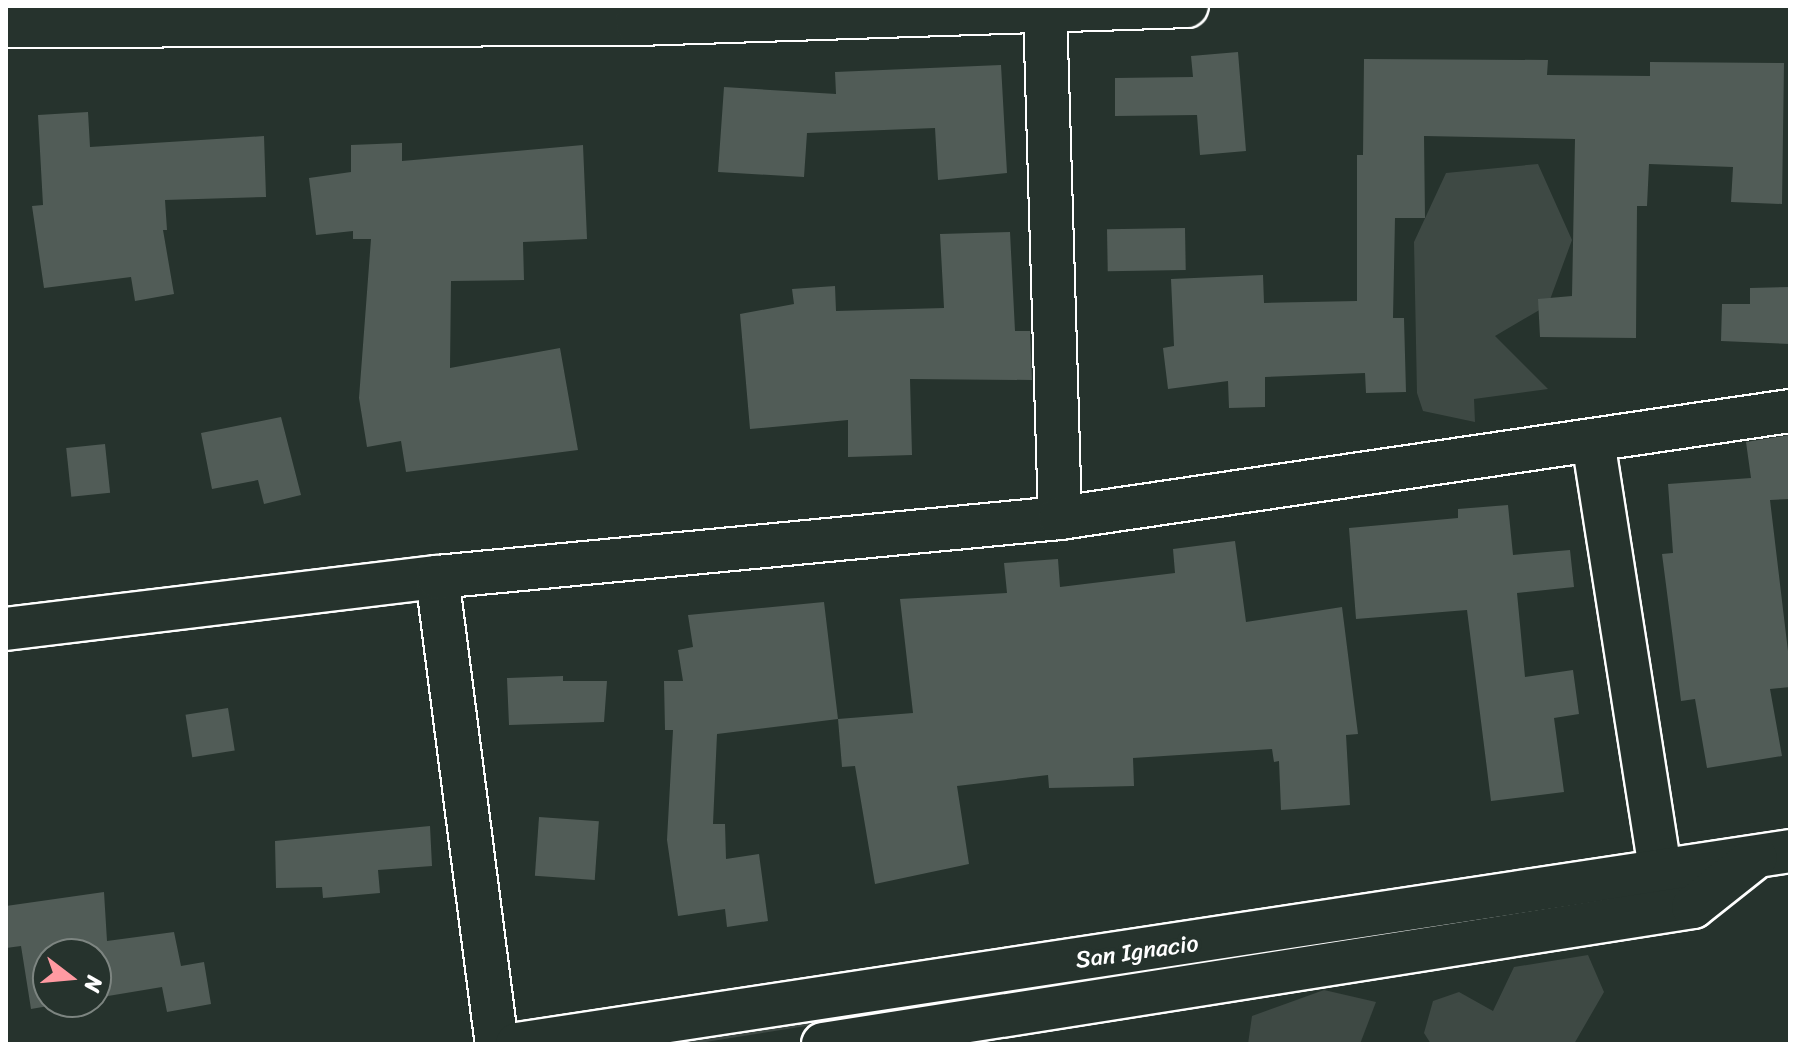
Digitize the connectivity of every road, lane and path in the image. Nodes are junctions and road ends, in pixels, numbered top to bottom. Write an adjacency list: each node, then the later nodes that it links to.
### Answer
1 (1187, 6): 2 (street)
2 (1045, 9): 3 (street); 6 (street)
3 (6, 26)
4 (1790, 411): 5 (street)
5 (1593, 441): 6 (street); 10 (street)
6 (1060, 518): 7 (street)
7 (437, 577): 8 (street); 11 (street)
8 (6, 629)
9 (1773, 854): 10 (street, San Ignacio)
10 (1663, 893): 12 (street, San Ignacio); 13 (street, San Ignacio)
11 (497, 1044)
12 (517, 1044)
13 (823, 1044)

